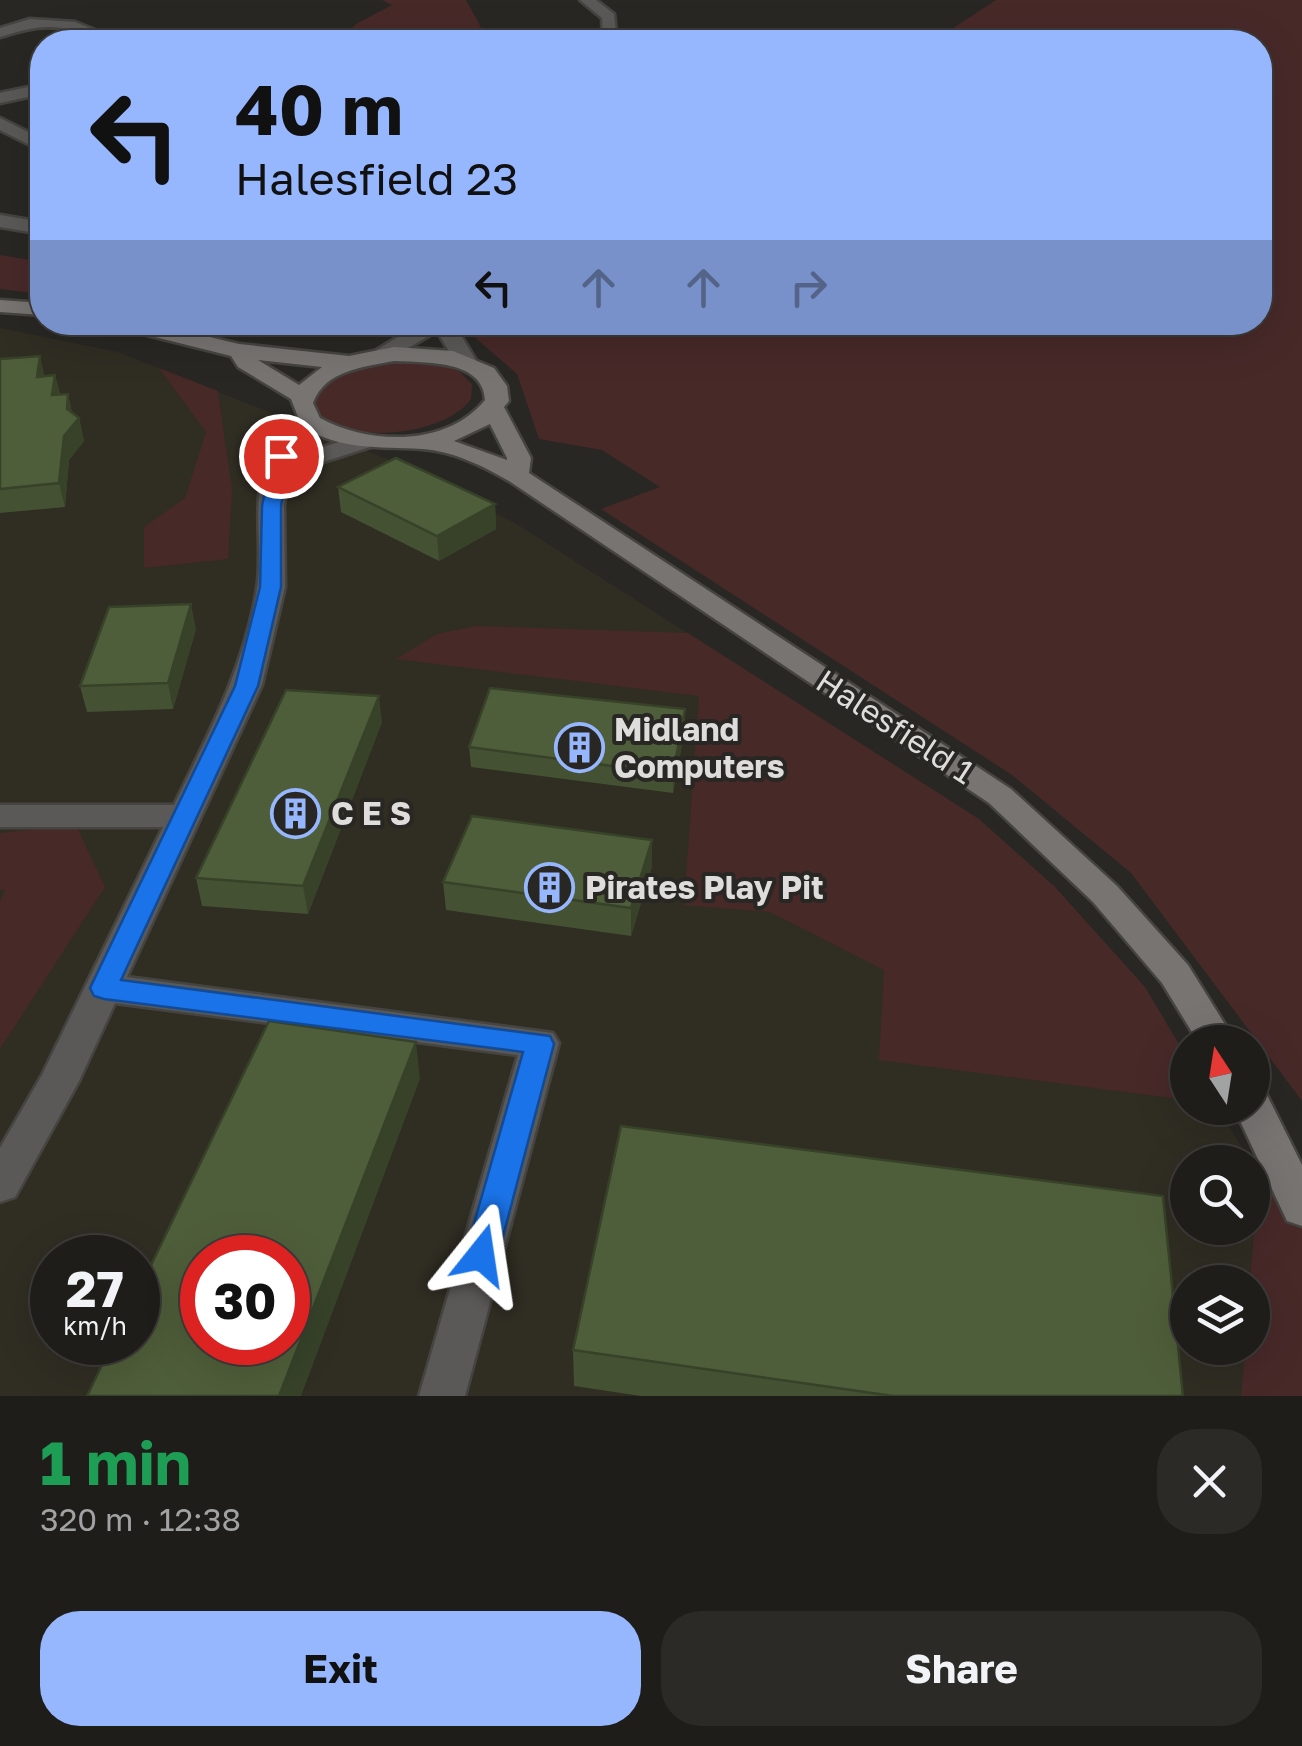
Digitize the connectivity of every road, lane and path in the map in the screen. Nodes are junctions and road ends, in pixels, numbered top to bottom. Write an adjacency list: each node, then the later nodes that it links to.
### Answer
1 (587, 0): 3 (street)
2 (92, 30): 4 (street)
3 (610, 30)
4 (0, 32)
5 (30, 92): 6 (street)
6 (0, 98)
7 (0, 122): 8 (street)
8 (30, 139)
9 (0, 221): 10 (street)
10 (30, 226)
11 (0, 306): 12 (street)
12 (30, 309)
13 (170, 335): 16 (street)
14 (416, 335): 17 (street)
15 (448, 335): 18 (street)
16 (239, 352): 19 (street); 20 (street)
17 (378, 356): 18 (street); 19 (street)
18 (466, 362): 21 (street)
19 (349, 363): 20 (street)
20 (302, 396): 22 (street)
21 (493, 408): 24 (street, Halesfield 1); 26 (street)
22 (310, 422): 23 (street, Halesfield 1); 25 (street)
23 (362, 442): 24 (street, Halesfield 1); 25 (street)
24 (422, 442): 26 (street, Halesfield 1)
25 (278, 469): 28 (street)
26 (517, 472): 30 (street, Halesfield 1)
27 (0, 816): 28 (street)
28 (186, 816): 29 (street)
29 (104, 988): 32 (street); 34 (street)
30 (1206, 1025)
31 (1264, 1125): 33 (street)
32 (0, 1184)
33 (1297, 1185)
34 (442, 1396)

